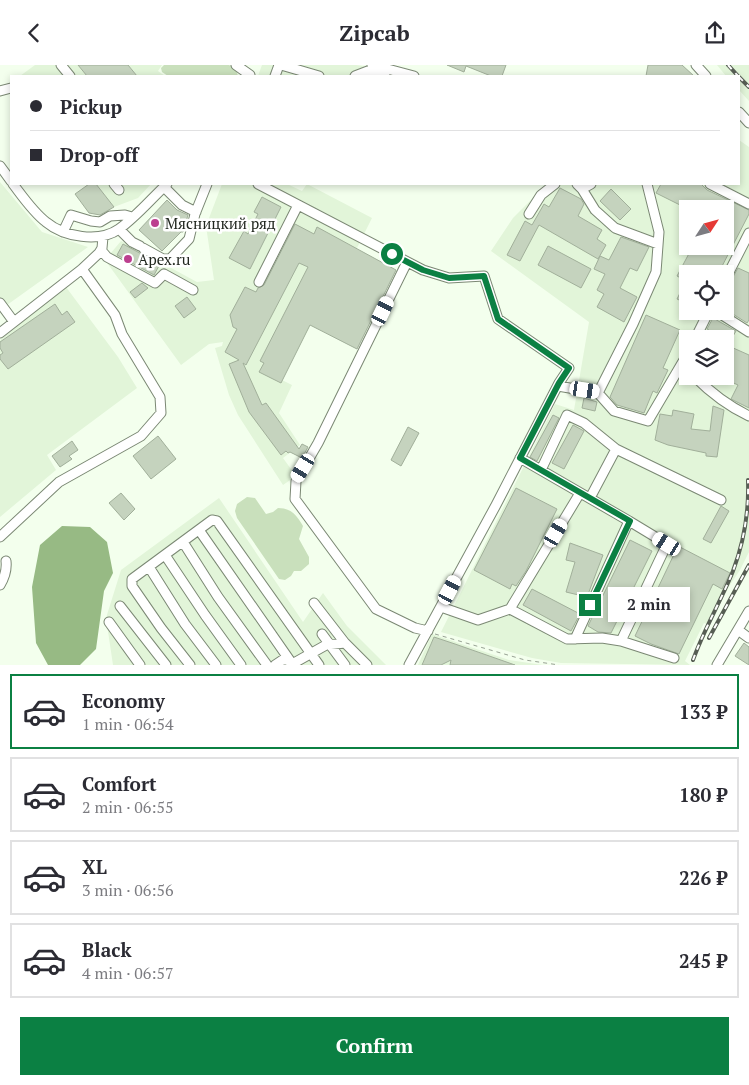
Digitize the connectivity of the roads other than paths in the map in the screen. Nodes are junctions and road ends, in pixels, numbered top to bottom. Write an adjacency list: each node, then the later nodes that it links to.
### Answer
1 (61, 65): 7 (street)
2 (236, 65): 8 (street)
3 (254, 65): 8 (street)
4 (280, 65): 9 (street)
5 (372, 65): 12 (street)
6 (696, 65): 13 (street)
7 (69, 75)
8 (250, 75)
9 (315, 75)
10 (358, 75): 11 (street)
11 (382, 75)
12 (410, 75)
13 (705, 75)
14 (740, 113): 15 (street)
15 (749, 123)
16 (0, 166): 17 (street)
17 (10, 179)
18 (14, 185): 32 (street)
19 (165, 185): 28 (street); 30 (street)
20 (207, 185): 28 (street)
21 (260, 185): 27 (street)
22 (554, 185): 29 (street)
23 (647, 185): 35 (street)
24 (712, 185): 26 (street)
25 (579, 186): 35 (street)
26 (749, 204)
27 (298, 205): 37 (street); 40 (street)
28 (196, 212): 31 (street)
29 (529, 214)
30 (132, 217): 31 (street); 32 (street)
31 (119, 229): 34 (street)
32 (63, 231): 34 (street)
33 (749, 233): 38 (street)
34 (103, 237): 36 (street)
35 (658, 244): 50 (street)
36 (101, 250): 39 (street); 41 (street)
37 (407, 262): 49 (street); 73 (street)
38 (733, 265)
39 (82, 269): 44 (street); 60 (street)
40 (258, 282)
41 (193, 290)
42 (0, 303): 44 (street)
43 (730, 320): 45 (street)
44 (14, 322): 46 (street)
45 (749, 332)
46 (0, 333)
47 (679, 376): 50 (street)
48 (703, 385): 51 (street)
49 (558, 386): 50 (street); 53 (street)
50 (598, 393)
51 (749, 416)
52 (616, 449): 54 (street); 56 (street); 57 (street)
53 (520, 458): 54 (street); 68 (street)
54 (540, 470): 55 (street)
55 (580, 493): 56 (street); 69 (street)
56 (590, 498): 58 (street)
57 (721, 500)
58 (630, 521): 76 (street); 77 (street)
59 (199, 530): 61 (street); 80 (street); 82 (street)
60 (0, 537)
61 (183, 542): 62 (street); 88 (street)
62 (165, 555): 64 (street); 87 (street)
63 (6, 561): 65 (street)
64 (149, 567): 85 (street); 86 (street)
65 (0, 585)
66 (314, 603): 78 (street)
67 (120, 606): 84 (street)
68 (441, 607): 69 (street); 73 (street)
69 (510, 609): 76 (street)
70 (749, 611): 72 (street)
71 (109, 623): 83 (street)
72 (738, 630): 75 (street); 94 (street)
73 (428, 631): 93 (street)
74 (322, 634): 79 (street)
75 (749, 638)
76 (575, 639): 77 (street)
77 (621, 641): 81 (street)
78 (345, 643): 79 (street); 92 (street)
79 (330, 645): 80 (street); 91 (street)
80 (310, 654): 82 (street); 90 (street)
81 (674, 658)
82 (292, 663): 89 (street)
83 (140, 665)
84 (166, 665)
85 (190, 665)
86 (216, 665)
87 (241, 665)
88 (267, 665)
89 (276, 665)
90 (319, 665)
91 (345, 665)
92 (367, 665)
93 (409, 665)
94 (717, 665)

